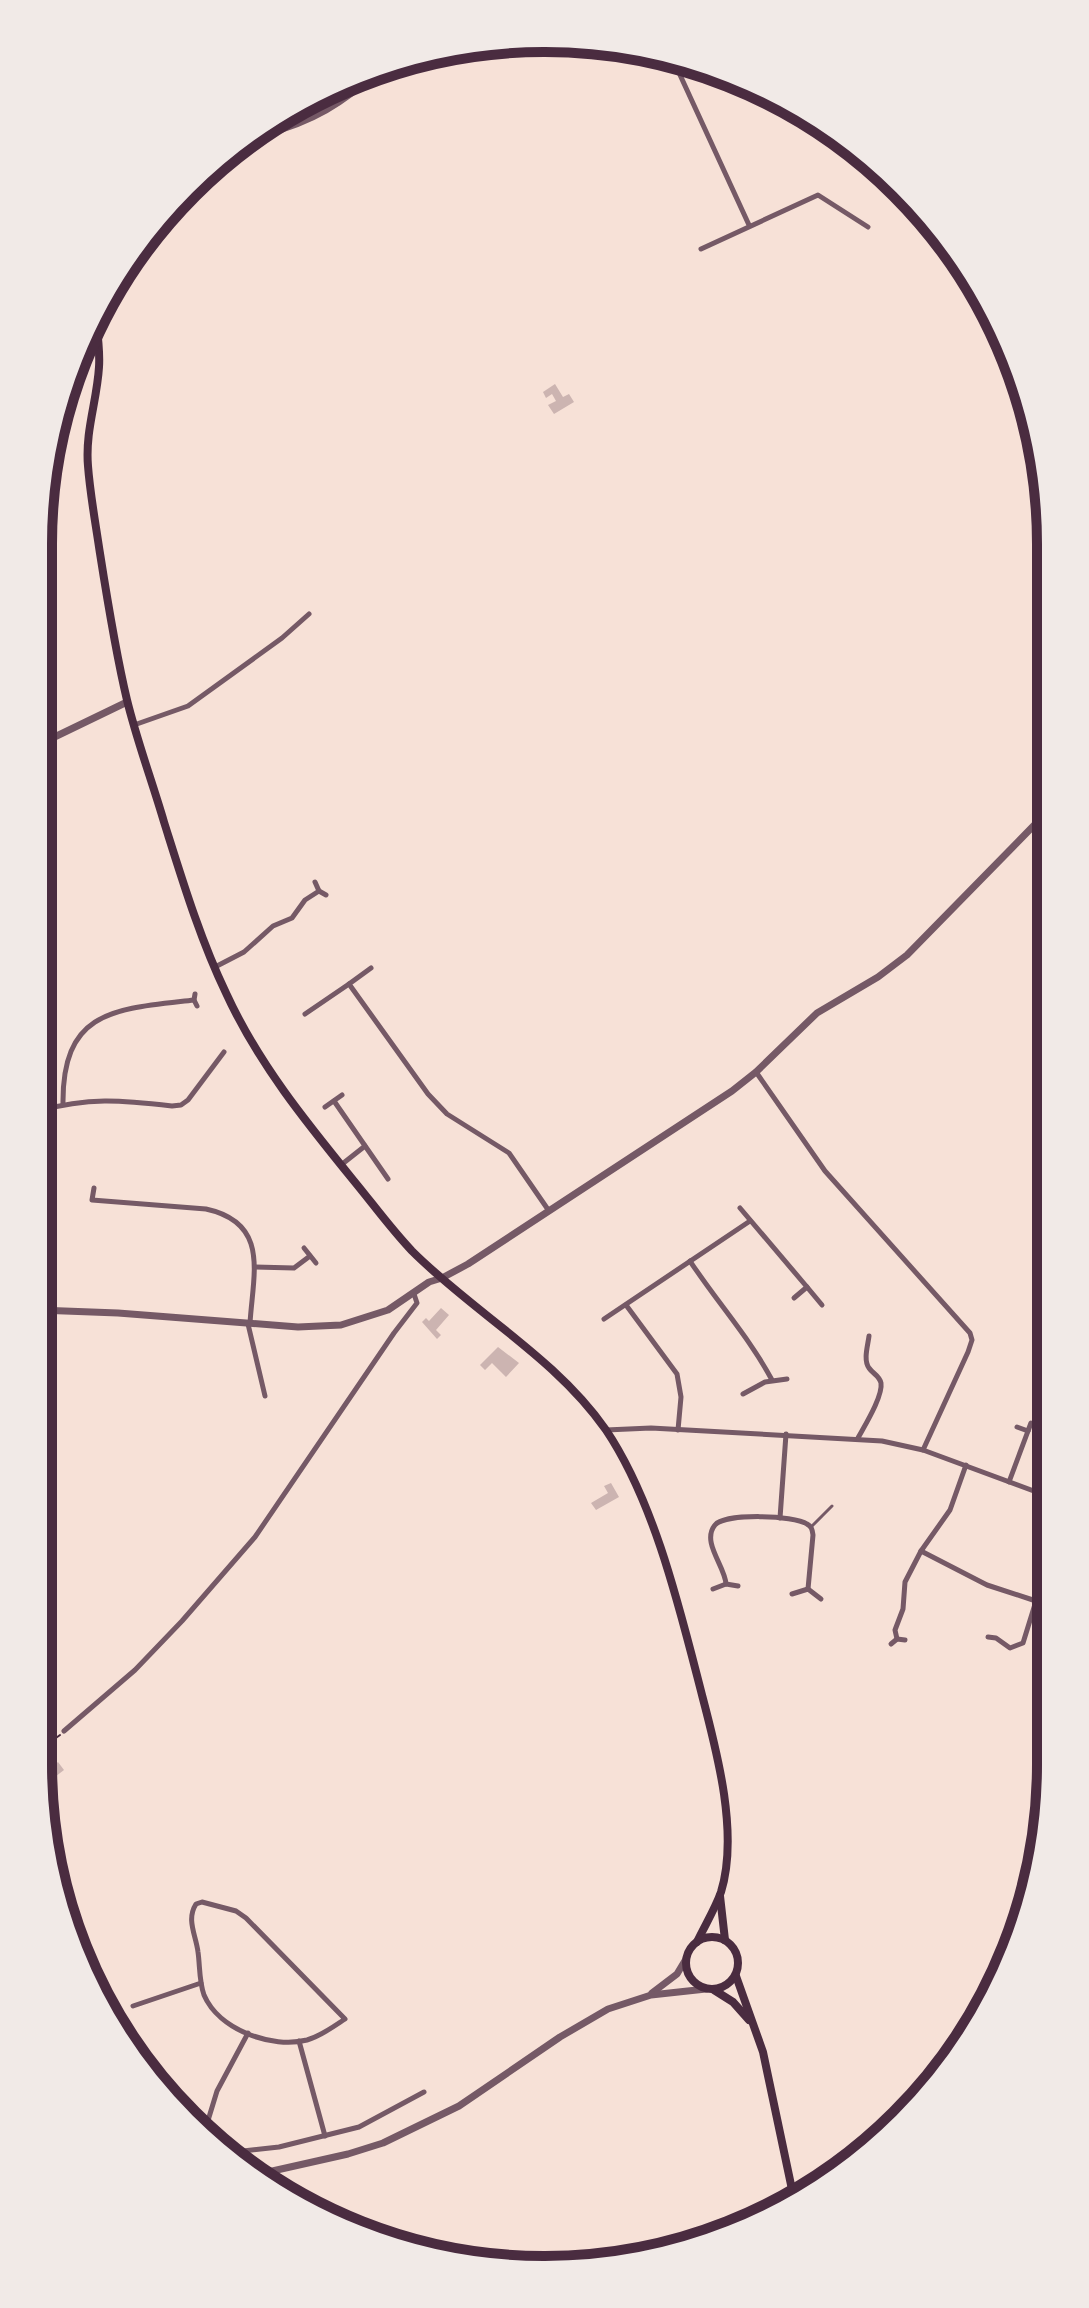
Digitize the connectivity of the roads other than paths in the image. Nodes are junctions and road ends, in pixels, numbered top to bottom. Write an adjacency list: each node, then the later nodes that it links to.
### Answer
1 (678, 71): 4 (street)
2 (360, 87): 3 (street)
3 (278, 131)
4 (749, 225): 5 (street); 6 (street)
5 (868, 227)
6 (701, 249)
7 (97, 339): 9 (main road)
8 (309, 614): 10 (street)
9 (127, 702): 10 (main road); 11 (street)
10 (134, 725): 16 (main road)
11 (52, 738)
12 (1037, 822): 22 (street)
13 (315, 882): 14 (street)
14 (319, 891): 15 (street); 16 (street)
15 (326, 895)
16 (215, 967): 29 (main road)
17 (371, 968): 18 (street)
18 (349, 984): 20 (street); 33 (street)
19 (195, 1000): 25 (street)
20 (305, 1014)
21 (224, 1052): 25 (street)
22 (756, 1072): 33 (street); 61 (street)
23 (342, 1095): 24 (street)
24 (334, 1101): 27 (street); 28 (street)
25 (63, 1104): 26 (street)
26 (52, 1107)
27 (325, 1107)
28 (365, 1146): 29 (street); 30 (street)
29 (341, 1165): 40 (main road)
30 (388, 1179)
31 (94, 1188): 39 (street)
32 (740, 1208): 34 (street)
33 (549, 1211): 40 (street)
34 (750, 1221): 37 (street); 41 (street)
35 (304, 1248): 36 (street)
36 (310, 1256): 38 (street); 39 (street)
37 (690, 1261): 44 (street); 51 (street)
38 (316, 1263)
39 (255, 1267): 48 (street)
40 (442, 1278): 42 (street); 56 (main road)
41 (807, 1287): 43 (street); 45 (street)
42 (414, 1294): 48 (street); 81 (street)
43 (794, 1298)
44 (626, 1305): 47 (street); 57 (street)
45 (822, 1305)
46 (52, 1311): 48 (street)
47 (604, 1319)
48 (249, 1324): 53 (street)
49 (869, 1336): 60 (street)
50 (787, 1379): 51 (street)
51 (772, 1380): 52 (street)
52 (743, 1394)
53 (265, 1396)
54 (1031, 1423): 58 (street)
55 (1017, 1427): 58 (street)
56 (605, 1430): 57 (street); 82 (main road)
57 (678, 1430): 59 (street)
58 (1028, 1431): 63 (street)
59 (786, 1434): 60 (street); 66 (street)
60 (858, 1438): 61 (street)
61 (923, 1450): 62 (street)
62 (966, 1465): 63 (street); 68 (street)
63 (1009, 1482): 64 (street)
64 (1037, 1492)
65 (832, 1506): 67 (lane)
66 (780, 1518): 67 (street); 69 (street)
67 (811, 1527): 72 (street)
68 (921, 1551): 76 (street); 78 (street)
69 (726, 1584): 70 (street); 71 (street)
70 (738, 1586)
71 (713, 1589)
72 (808, 1589): 73 (street); 74 (street)
73 (792, 1594)
74 (821, 1599)
75 (988, 1637): 78 (street)
76 (897, 1639): 77 (street); 79 (street)
77 (905, 1640)
78 (1023, 1643): 80 (street)
79 (891, 1644)
80 (1021, 1653)
81 (64, 1731)
82 (720, 1895): 83 (main road); 84 (main road)
83 (725, 1940): 84 (main road); 86 (main road)
84 (697, 1942): 85 (main road)
85 (686, 1959): 88 (main road); 89 (street)
86 (736, 1976): 88 (main road); 91 (main road)
87 (201, 1983): 90 (street); 92 (street); 93 (street)
88 (710, 1990): 89 (street); 91 (main road)
89 (651, 1995): 98 (street)
90 (133, 2006)
91 (754, 2027): 99 (main road)
92 (248, 2033): 93 (street); 95 (street)
93 (299, 2041): 96 (street)
94 (424, 2092): 96 (street)
95 (207, 2122)
96 (325, 2136): 97 (street)
97 (242, 2151)
98 (269, 2172)
99 (792, 2189)

